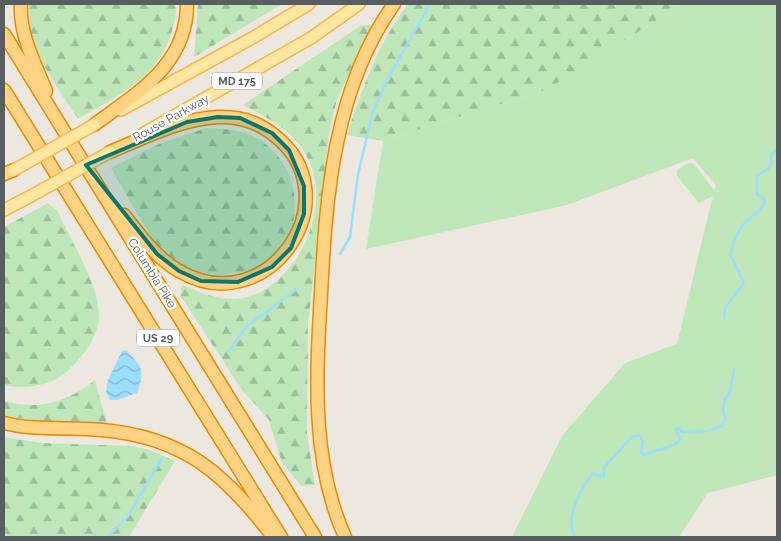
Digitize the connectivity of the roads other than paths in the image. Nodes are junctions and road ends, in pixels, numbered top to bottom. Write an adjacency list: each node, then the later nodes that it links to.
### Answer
1 (21, 4): 10 (highway)
2 (187, 4): 9 (highway)
3 (309, 4): 9 (main road, MD 175)
4 (359, 4): 12 (main road, Rouse Parkway / MD 175)
5 (394, 4): 20 (highway)
6 (4, 34): 10 (highway, Columbia Pike / US 29)
7 (4, 90): 11 (highway, US 29)
8 (4, 103): 11 (highway)
9 (94, 125): 14 (main road, MD 175, bridge)
10 (60, 126): 13 (highway, Columbia Pike / US 29)
11 (34, 140): 18 (highway, US 29)
12 (110, 152): 13 (highway); 15 (main road, Rouse Parkway / MD 175, bridge)
13 (78, 155): 19 (highway, Columbia Pike / US 29)
14 (7, 173)
15 (4, 210)
16 (4, 423): 17 (highway)
17 (273, 537)
18 (281, 537)
19 (315, 537)
20 (345, 537)

